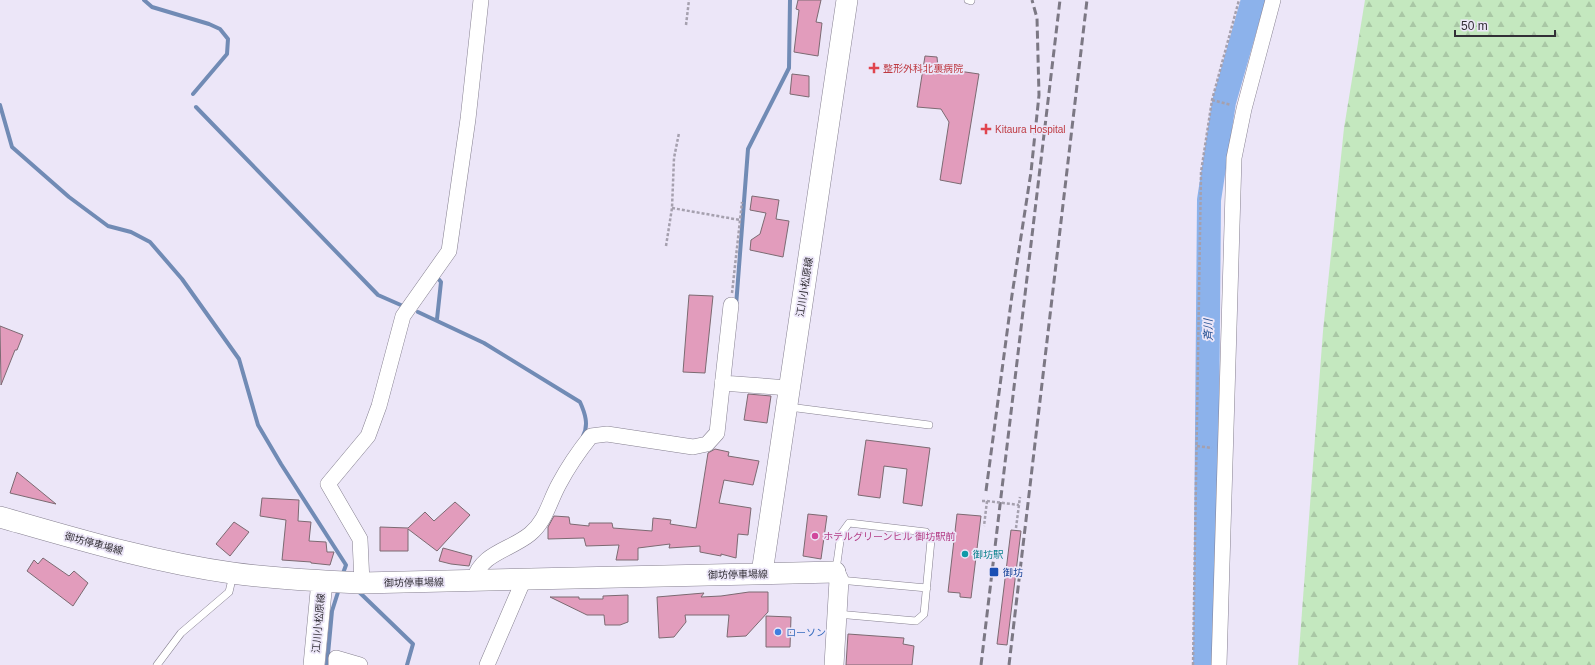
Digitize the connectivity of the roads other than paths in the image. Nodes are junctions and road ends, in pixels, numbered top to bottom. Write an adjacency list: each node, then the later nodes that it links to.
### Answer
1 (481, 0): 15 (street)
2 (847, 0): 6 (main road, 江川小松原線)
3 (1273, 0): 24 (street)
4 (731, 305): 5 (street)
5 (722, 383): 6 (street); 14 (street)
6 (787, 397): 7 (lane); 10 (main road, 江川小松原線)
7 (929, 425)
8 (0, 517): 9 (main road, 御坊停車場線)
9 (233, 573): 13 (main road, 御坊停車場線); 18 (lane)
10 (762, 573): 11 (main road, 御坊停車場線); 12 (main road, 御坊停車場線)
11 (837, 576): 16 (lane); 16 (lane); 17 (street)
12 (524, 579): 14 (main road, 御坊停車場線); 22 (street)
13 (322, 581): 15 (main road, 御坊停車場線); 19 (main road, 江川小松原線)
14 (473, 581): 15 (main road, 御坊停車場線)
15 (362, 583)
16 (927, 588): 17 (lane)
17 (837, 614): 23 (street)
18 (157, 665)
19 (314, 665)
20 (336, 665): 21 (street)
21 (360, 665)
22 (487, 665)
23 (834, 665)
24 (1219, 665)

